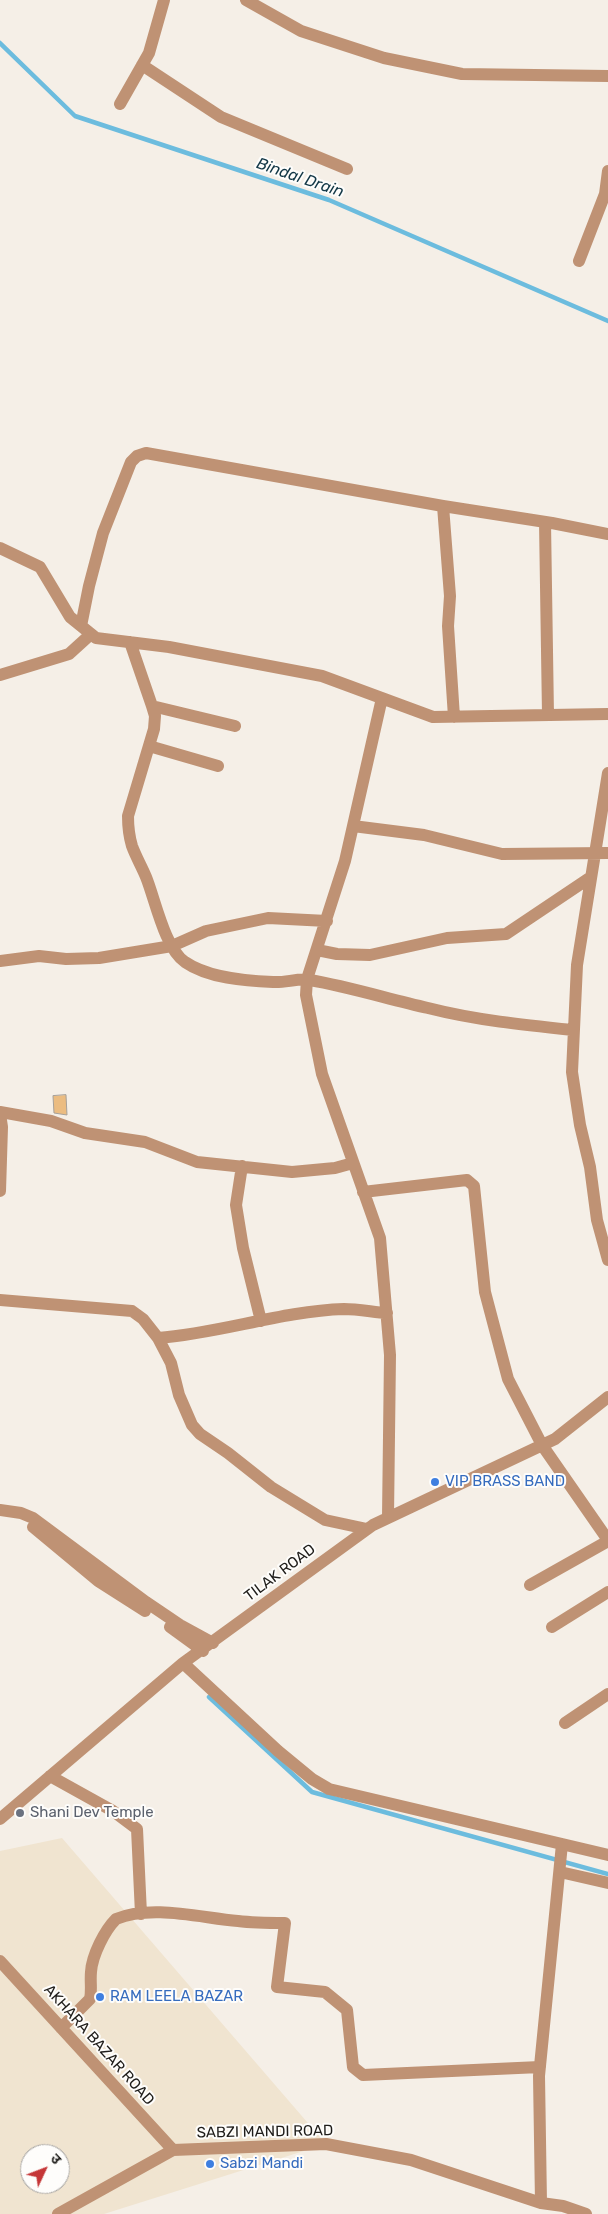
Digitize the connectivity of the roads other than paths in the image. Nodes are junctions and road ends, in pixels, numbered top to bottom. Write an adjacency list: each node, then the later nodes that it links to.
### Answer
1 (246, 0): 4 (street)
2 (160, 2): 3 (street)
3 (142, 65): 5 (street); 6 (street)
4 (608, 76)
5 (120, 104)
6 (347, 169)
7 (608, 171): 8 (street)
8 (605, 200): 9 (street)
9 (579, 261)
10 (443, 506): 11 (street); 14 (street); 21 (street)
11 (545, 522): 12 (street); 20 (street)
12 (608, 534)
13 (0, 548): 14 (street)
14 (86, 630): 15 (street); 16 (street)
15 (130, 642): 17 (street); 18 (street)
16 (0, 675)
17 (382, 698): 21 (street); 26 (street)
18 (152, 706): 22 (street); 23 (street)
19 (608, 714): 20 (street)
20 (548, 715): 21 (street)
21 (454, 716)
22 (236, 726)
23 (149, 746): 24 (street); 30 (street)
24 (218, 766)
25 (608, 774): 27 (street)
26 (353, 826): 27 (street); 29 (street)
27 (602, 853): 28 (street)
28 (591, 877): 31 (street); 34 (street)
29 (326, 921): 30 (street); 31 (street)
30 (172, 946): 32 (street); 33 (street)
31 (317, 950): 33 (street)
32 (0, 961)
33 (307, 980): 34 (street); 36 (street)
34 (573, 1030): 40 (street)
35 (0, 1113): 37 (street); 38 (street)
36 (353, 1163): 37 (street); 39 (street)
37 (242, 1166): 43 (street)
38 (0, 1184)
39 (363, 1192): 42 (street); 46 (street)
40 (608, 1260)
41 (0, 1300): 44 (street)
42 (387, 1313): 43 (street); 48 (street)
43 (261, 1321): 44 (street)
44 (158, 1338): 49 (street)
45 (608, 1397): 46 (street, TILAK ROAD)
46 (542, 1445): 48 (street, TILAK ROAD); 50 (street)
47 (0, 1510): 54 (street)
48 (388, 1518): 49 (street, TILAK ROAD)
49 (367, 1529): 54 (street, TILAK ROAD)
50 (608, 1540): 51 (street)
51 (530, 1585)
52 (608, 1592): 53 (street)
53 (552, 1627)
54 (208, 1647): 55 (street, TILAK ROAD)
55 (183, 1664): 58 (street, TILAK ROAD); 60 (street)
56 (608, 1694): 57 (street)
57 (565, 1724)
58 (50, 1776): 59 (street, TILAK ROAD); 64 (street)
59 (0, 1819)
60 (562, 1844): 61 (street); 62 (street)
61 (608, 1855)
62 (560, 1872): 63 (street); 67 (street)
63 (608, 1883)
64 (141, 1914): 66 (street); 67 (street)
65 (0, 1961): 66 (street, AKHARA BAZAR ROAD)
66 (61, 2028): 68 (street, AKHARA BAZAR ROAD)
67 (540, 2067): 69 (street)
68 (173, 2150): 69 (street, SABZI MANDI ROAD); 71 (street, SABZI MANDI ROAD)
69 (541, 2203): 70 (street, SABZI MANDI ROAD)
70 (562, 2210): 72 (street, SABZI MANDI ROAD)
71 (58, 2214)
72 (586, 2214)

